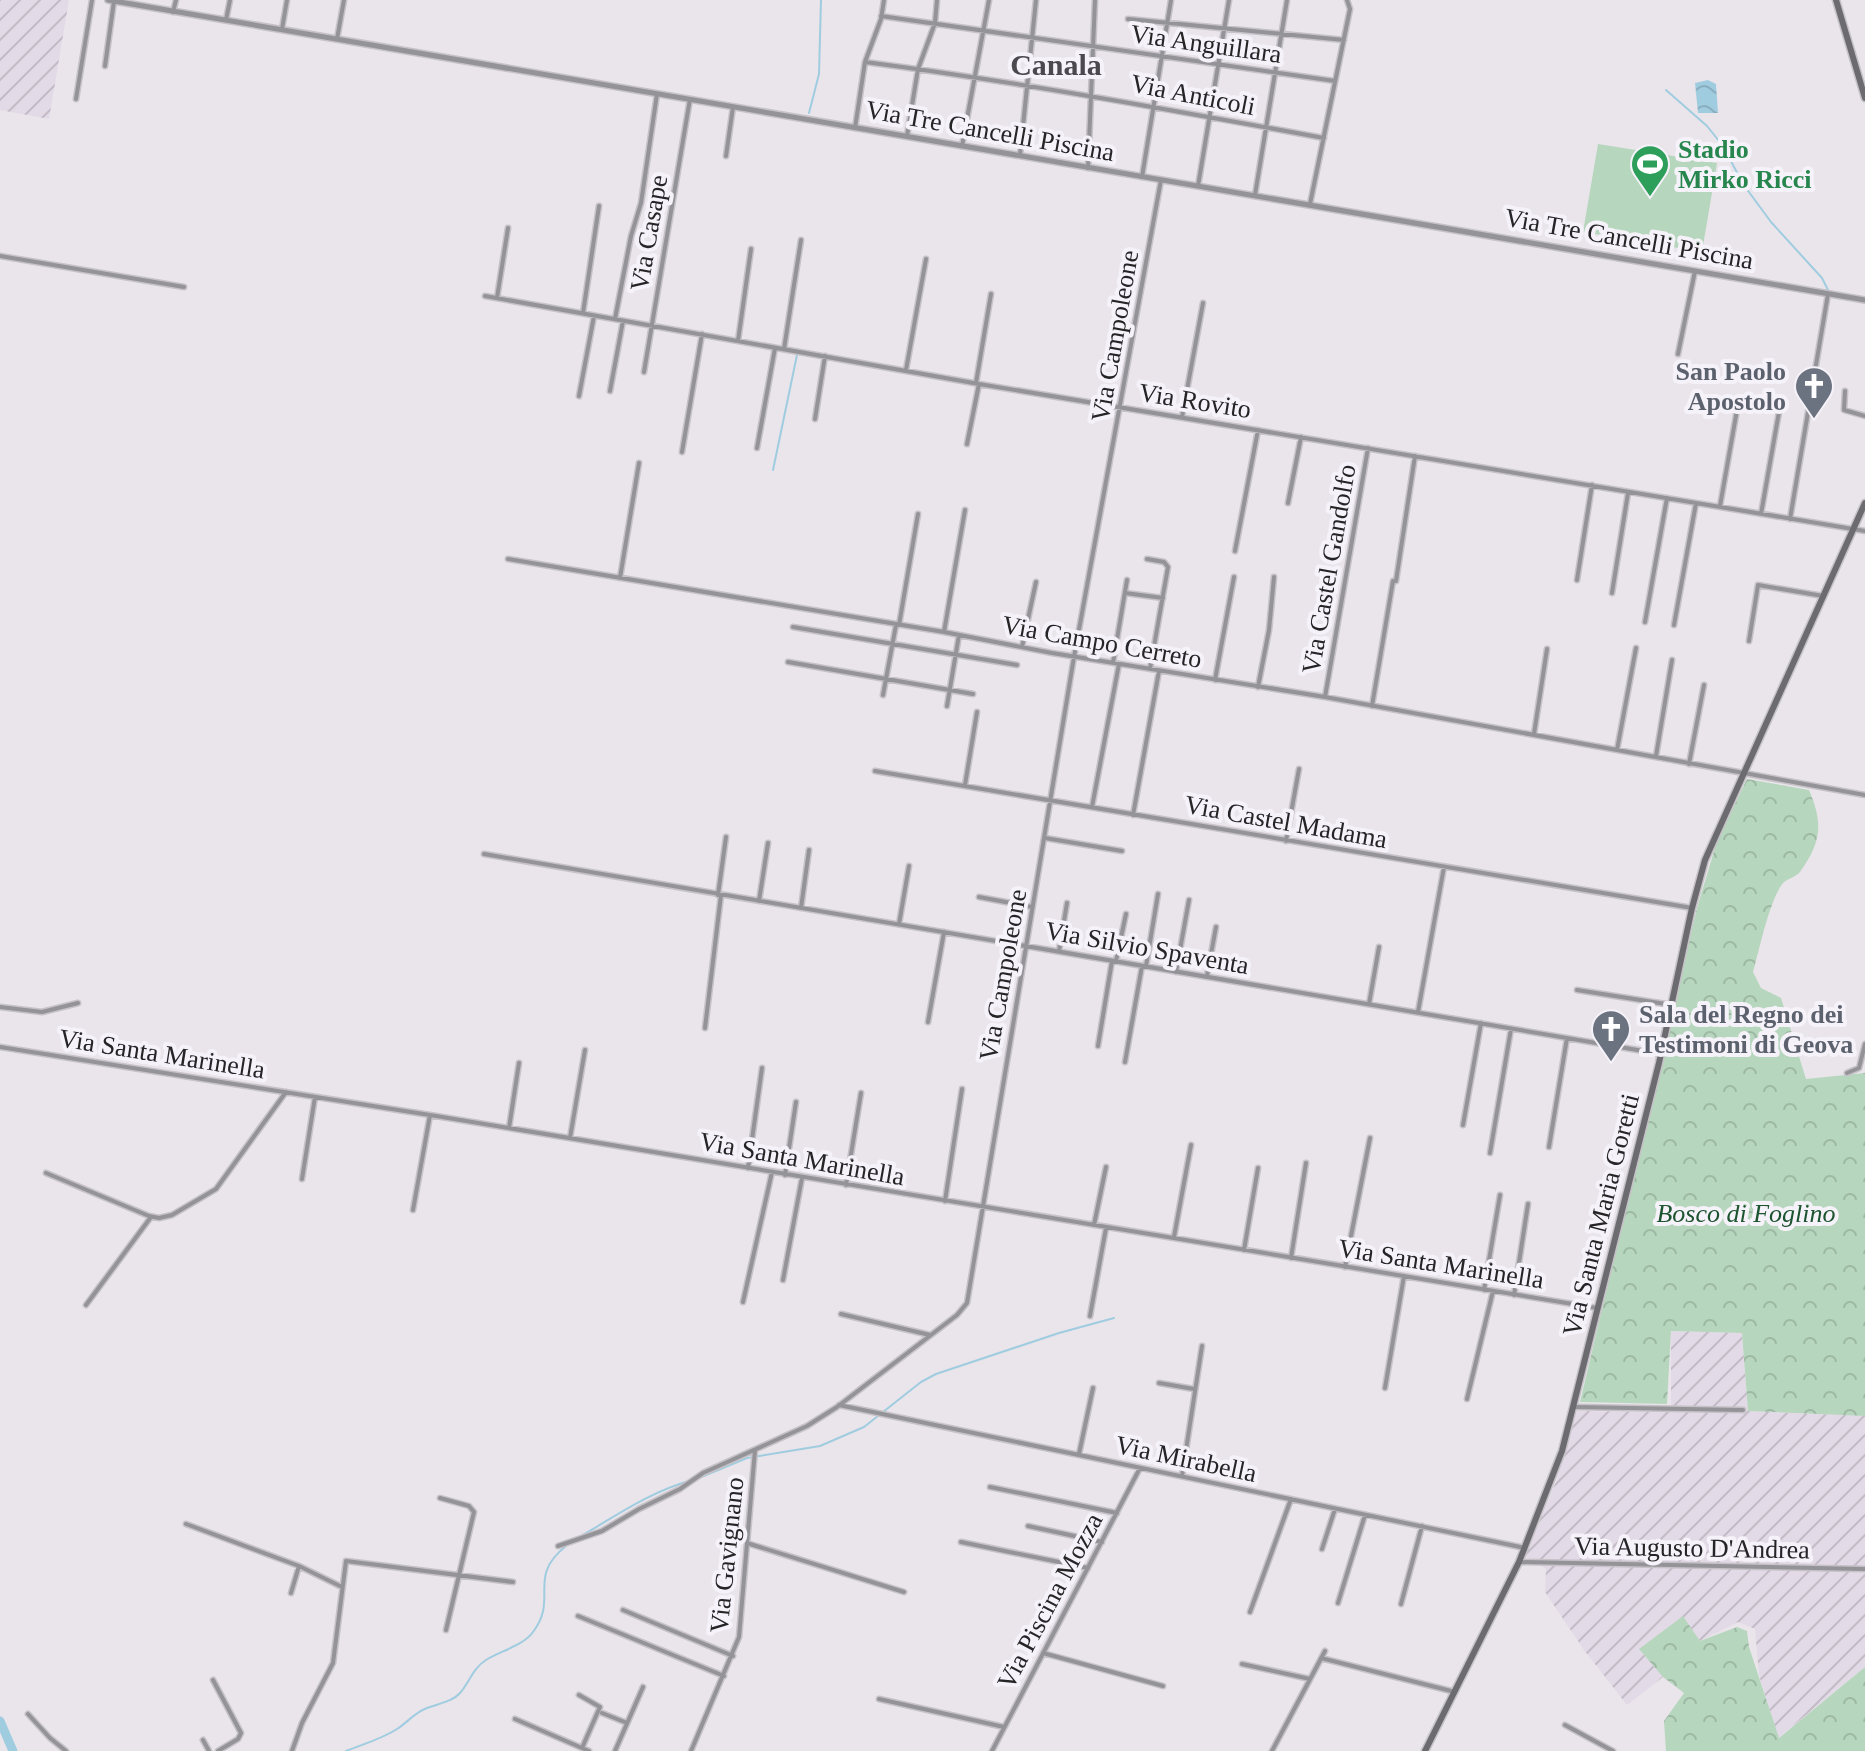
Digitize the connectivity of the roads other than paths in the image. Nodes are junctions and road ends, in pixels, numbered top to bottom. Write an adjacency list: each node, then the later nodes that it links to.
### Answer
1 (92, 0): 43 (street)
2 (176, 0): 17 (street)
3 (230, 0): 20 (street)
4 (287, 0): 24 (street)
5 (344, 0): 28 (street)
6 (884, 0): 18 (street)
7 (937, 0): 21 (street)
8 (989, 0): 25 (street)
9 (1036, 0): 27 (street)
10 (1095, 0): 30 (street)
11 (1171, 0): 22 (street)
12 (1229, 0): 23 (street)
13 (1287, 0): 26 (street)
14 (1347, 0): 29 (street)
15 (1836, 0): 42 (main road)
16 (116, 1): 17 (street, Via Tre Cancelli Piscina); 34 (street)
17 (173, 12): 20 (street, Via Tre Cancelli Piscina)
18 (881, 16): 21 (street, Via Anguillara); 32 (street)
19 (1128, 19): 22 (street)
20 (226, 20): 24 (street, Via Tre Cancelli Piscina)
21 (935, 23): 25 (street, Via Anguillara); 35 (street)
22 (1167, 23): 23 (street); 31 (street)
23 (1225, 27): 26 (street); 33 (street)
24 (282, 29): 28 (street, Via Tre Cancelli Piscina)
25 (983, 30): 27 (street, Via Anguillara); 37 (street)
26 (1282, 33): 29 (street); 36 (street)
27 (1032, 37): 30 (street, Via Anguillara); 39 (street)
28 (337, 39): 40 (street, Via Tre Cancelli Piscina)
29 (1344, 40): 38 (street)
30 (1092, 46): 31 (street, Via Anguillara); 41 (street)
31 (1162, 56): 33 (street, Via Anguillara); 46 (street)
32 (865, 62): 35 (street, Via Anticoli); 49 (street)
33 (1219, 64): 36 (street, Via Anguillara); 47 (street)
34 (105, 66)
35 (918, 69): 37 (street, Via Anticoli); 50 (street)
36 (1275, 72): 38 (street, Via Anguillara); 48 (street)
37 (974, 76): 39 (street, Via Anticoli); 52 (street)
38 (1335, 81): 51 (street)
39 (1027, 85): 41 (street, Via Anticoli); 53 (street)
40 (657, 94): 44 (street, Via Tre Cancelli Piscina); 77 (street)
41 (1090, 95): 46 (street, Via Anticoli); 55 (street)
42 (1865, 98)
43 (76, 99)
44 (690, 99): 45 (street, Via Tre Cancelli Piscina); 79 (street, Via Casape)
45 (733, 107): 49 (street, Via Tre Cancelli Piscina); 54 (street)
46 (1155, 107): 47 (street, Via Anticoli); 56 (street)
47 (1210, 117): 48 (street, Via Anticoli); 58 (street)
48 (1266, 127): 51 (street, Via Anticoli); 59 (street)
49 (855, 128): 50 (street, Via Tre Cancelli Piscina)
50 (907, 136): 52 (street, Via Tre Cancelli Piscina)
51 (1324, 138): 60 (street)
52 (962, 146): 53 (street, Via Tre Cancelli Piscina)
53 (1020, 155): 55 (street, Via Tre Cancelli Piscina)
54 (726, 156)
55 (1088, 168): 56 (street, Via Tre Cancelli Piscina)
56 (1142, 177): 57 (street, Via Tre Cancelli Piscina)
57 (1161, 180): 58 (street, Via Tre Cancelli Piscina); 92 (street, Via Campoleone)
58 (1198, 186): 59 (street, Via Tre Cancelli Piscina)
59 (1255, 196): 60 (street, Via Tre Cancelli Piscina)
60 (1310, 204): 67 (street, Via Tre Cancelli Piscina)
61 (599, 206): 75 (street)
62 (508, 228): 72 (street)
63 (801, 240): 83 (street)
64 (751, 249): 81 (street)
65 (0, 256): 68 (street)
66 (926, 259): 86 (street)
67 (1695, 271): 70 (street, Via Tre Cancelli Piscina); 84 (street)
68 (184, 287)
69 (991, 294): 88 (street)
70 (1828, 294): 73 (street, Via Tre Cancelli Piscina); 116 (street)
71 (485, 296): 72 (street, Via Rovito)
72 (497, 298): 75 (street, Via Rovito)
73 (1865, 300)
74 (1203, 303): 96 (street)
75 (583, 313): 76 (street, Via Rovito)
76 (594, 315): 77 (street, Via Rovito); 91 (street)
77 (615, 319): 78 (street, Via Rovito)
78 (623, 321): 79 (street, Via Rovito); 89 (street)
79 (651, 325): 80 (street, Via Rovito); 87 (street, Via Casape)
80 (702, 334): 81 (street, Via Rovito); 103 (street)
81 (738, 341): 82 (street, Via Rovito)
82 (775, 347): 83 (street, Via Rovito); 101 (street)
83 (784, 349): 85 (street, Via Rovito)
84 (1678, 354)
85 (825, 356): 86 (street, Via Rovito); 97 (street)
86 (906, 371): 88 (street, Via Rovito)
87 (644, 372)
88 (978, 384): 92 (street, Via Rovito); 100 (street)
89 (610, 391)
90 (1845, 391): 95 (street)
91 (579, 396)
92 (1120, 407): 96 (street, Via Rovito); 144 (street, Via Campoleone)
93 (1737, 410): 112 (street)
94 (1779, 412): 115 (street)
95 (1865, 416)
96 (1182, 417): 98 (street, Via Rovito)
97 (815, 419)
98 (1258, 430): 99 (street, Via Rovito); 119 (street)
99 (1301, 437): 102 (street, Via Rovito); 109 (street)
100 (967, 444)
101 (757, 448)
102 (1368, 448): 104 (street, Via Rovito); 158 (street, Via Castel Gandolfo)
103 (682, 452)
104 (1415, 456): 106 (street, Via Rovito); 160 (street)
105 (639, 463): 124 (street)
106 (1592, 485): 107 (street, Via Rovito); 126 (street)
107 (1628, 492): 108 (street, Via Rovito); 129 (street)
108 (1667, 498): 110 (street, Via Rovito); 132 (street)
109 (1288, 503)
110 (1696, 503): 112 (street, Via Rovito); 134 (street)
111 (1865, 503): 117 (main road, Via Santa Maria Goretti)
112 (1719, 507): 115 (street, Via Rovito)
113 (965, 510): 136 (street)
114 (918, 514): 133 (street)
115 (1761, 514): 116 (street, Via Rovito)
116 (1790, 519): 117 (street, Via Rovito)
117 (1853, 529): 118 (street, Via Rovito); 130 (main road, Via Santa Maria Goretti)
118 (1865, 531)
119 (1235, 551)
120 (508, 559): 124 (street, Via Campo Cerreto)
121 (1147, 559): 131 (street)
122 (1234, 577): 152 (street)
123 (1274, 577): 154 (street)
124 (620, 578): 133 (street, Via Campo Cerreto)
125 (1127, 580): 128 (street)
126 (1577, 580)
127 (1036, 582): 140 (street)
128 (1125, 593): 131 (street); 147 (street)
129 (1612, 593)
130 (1823, 596): 138 (street); 168 (main road, Via Santa Maria Goretti)
131 (1163, 598): 149 (street)
132 (1645, 622)
133 (897, 625): 136 (street, Via Campo Cerreto); 139 (street)
134 (1674, 625)
135 (793, 627): 139 (street)
136 (944, 632): 137 (street, Via Campo Cerreto)
137 (959, 635): 140 (street, Via Campo Cerreto); 143 (street)
138 (1749, 641)
139 (892, 643): 143 (street); 151 (street)
140 (1022, 647): 144 (street, Via Campo Cerreto)
141 (1636, 648): 163 (street)
142 (1547, 649): 162 (street)
143 (955, 654): 148 (street); 155 (street)
144 (1074, 657): 147 (street, Via Campo Cerreto); 171 (street, Via Campoleone)
145 (1672, 660): 164 (street)
146 (788, 662): 151 (street)
147 (1116, 664): 149 (street, Via Campo Cerreto); 172 (street)
148 (1017, 665)
149 (1150, 669): 150 (street, Via Campo Cerreto)
150 (1159, 670): 152 (street, Via Campo Cerreto); 173 (street)
151 (886, 679): 155 (street); 157 (street)
152 (1215, 680): 154 (street, Via Campo Cerreto)
153 (1704, 685): 165 (street)
154 (1258, 687): 158 (street, Via Campo Cerreto)
155 (949, 690): 156 (street); 159 (street)
156 (973, 694)
157 (883, 695)
158 (1325, 697): 160 (street, Via Campo Cerreto)
159 (947, 706)
160 (1372, 706): 162 (street, Via Campo Cerreto)
161 (977, 712): 169 (street)
162 (1533, 735): 163 (street, Via Campo Cerreto)
163 (1617, 750): 164 (street, Via Campo Cerreto)
164 (1656, 758): 165 (street, Via Campo Cerreto)
165 (1689, 764): 168 (street, Via Campo Cerreto)
166 (1299, 769): 176 (street)
167 (875, 771): 169 (street, Via Castel Madama)
168 (1744, 774): 170 (street, Via Campo Cerreto); 191 (main road, Via Santa Maria Goretti)
169 (965, 785): 171 (street, Via Castel Madama)
170 (1865, 795)
171 (1051, 800): 172 (street, Via Castel Madama); 175 (street, Via Campoleone)
172 (1092, 807): 173 (street, Via Castel Madama)
173 (1133, 815): 176 (street, Via Castel Madama)
174 (726, 837): 184 (street)
175 (1045, 838): 179 (street); 189 (street, Via Campoleone)
176 (1286, 841): 182 (street, Via Castel Madama)
177 (768, 843): 187 (street)
178 (809, 850): 190 (street)
179 (1122, 851)
180 (484, 854): 184 (street, Via Silvio Spaventa)
181 (909, 866): 193 (street)
182 (1444, 867): 191 (street, Via Castel Madama); 208 (street)
183 (1158, 894): 200 (street)
184 (720, 895): 187 (street, Via Silvio Spaventa); 211 (street)
185 (979, 897): 189 (street)
186 (1189, 900): 201 (street)
187 (759, 901): 190 (street, Via Silvio Spaventa)
188 (1067, 903): 198 (street)
189 (1032, 907): 196 (street, Via Campoleone)
190 (801, 908): 193 (street, Via Silvio Spaventa)
191 (1692, 908): 206 (main road, Via Santa Maria Goretti)
192 (1126, 914): 199 (street)
193 (899, 924): 195 (street, Via Silvio Spaventa)
194 (1216, 927): 202 (street)
195 (944, 932): 196 (street, Via Silvio Spaventa); 209 (street)
196 (1026, 945): 198 (street, Via Silvio Spaventa); 249 (street, Via Campoleone)
197 (1379, 947): 205 (street)
198 (1059, 951): 199 (street, Via Silvio Spaventa)
199 (1114, 961): 200 (street, Via Silvio Spaventa); 215 (street)
200 (1144, 966): 201 (street, Via Silvio Spaventa); 219 (street)
201 (1176, 972): 202 (street, Via Silvio Spaventa)
202 (1207, 977): 205 (street, Via Silvio Spaventa)
203 (1577, 990): 206 (street)
204 (78, 1003): 207 (street)
205 (1369, 1004): 208 (street, Via Silvio Spaventa)
206 (1672, 1005): 218 (main road, Via Santa Maria Goretti)
207 (0, 1007)
208 (1418, 1012): 210 (street, Via Silvio Spaventa)
209 (928, 1022)
210 (1481, 1023): 212 (street, Via Silvio Spaventa); 229 (street)
211 (705, 1028)
212 (1511, 1028): 213 (street, Via Silvio Spaventa); 235 (street)
213 (1567, 1038): 218 (street, Via Silvio Spaventa); 234 (street)
214 (1865, 1044): 222 (street)
215 (1098, 1046)
216 (0, 1047): 224 (street, Via Santa Marinella)
217 (585, 1050): 232 (street)
218 (1661, 1054): 265 (main road, Via Santa Maria Goretti)
219 (1125, 1062)
220 (519, 1063): 230 (street)
221 (762, 1068): 238 (street)
222 (1847, 1073)
223 (962, 1089): 247 (street)
224 (286, 1092): 226 (street, Via Santa Marinella); 251 (street)
225 (861, 1093): 245 (street)
226 (315, 1097): 228 (street, Via Santa Marinella); 244 (street)
227 (796, 1102): 242 (street)
228 (430, 1115): 230 (street, Via Santa Marinella); 250 (street)
229 (1463, 1125)
230 (509, 1128): 232 (street, Via Santa Marinella)
231 (1370, 1138): 257 (street)
232 (570, 1139): 238 (street, Via Santa Marinella)
233 (1191, 1145): 254 (street)
234 (1549, 1147)
235 (1490, 1153)
236 (1306, 1163): 256 (street)
237 (1106, 1167): 252 (street)
238 (748, 1168): 240 (street, Via Santa Marinella)
239 (1258, 1168): 255 (street)
240 (772, 1172): 242 (street, Via Santa Marinella); 263 (street)
241 (46, 1173): 251 (street)
242 (785, 1175): 243 (street, Via Santa Marinella)
243 (802, 1178): 245 (street, Via Santa Marinella); 259 (street)
244 (302, 1179)
245 (846, 1185): 247 (street, Via Santa Marinella)
246 (1500, 1195): 260 (street)
247 (944, 1202): 249 (street, Via Santa Marinella)
248 (1528, 1204): 262 (street)
249 (983, 1207): 252 (street, Via Santa Marinella); 268 (street, Via Campoleone)
250 (413, 1210)
251 (151, 1217): 264 (street)
252 (1094, 1225): 253 (street, Via Santa Marinella)
253 (1106, 1227): 254 (street, Via Santa Marinella); 267 (street)
254 (1174, 1238): 255 (street, Via Santa Marinella)
255 (1244, 1250): 256 (street, Via Santa Marinella)
256 (1291, 1258): 257 (street, Via Santa Marinella)
257 (1345, 1267): 258 (street, Via Santa Marinella)
258 (1404, 1276): 260 (street, Via Santa Marinella); 272 (street)
259 (783, 1280)
260 (1484, 1290): 261 (street, Via Santa Marinella)
261 (1493, 1291): 262 (street, Via Santa Marinella); 274 (street)
262 (1514, 1295): 265 (street, Via Santa Marinella)
263 (743, 1302)
264 (86, 1305)
265 (1597, 1308): 276 (main road, Via Santa Maria Goretti)
266 (841, 1314): 268 (street)
267 (1090, 1316)
268 (930, 1335): 275 (street, Via Campoleone)
269 (1202, 1346): 273 (street)
270 (1159, 1383): 273 (street)
271 (1093, 1388): 279 (street)
272 (1385, 1388)
273 (1194, 1389): 281 (street)
274 (1467, 1399)
275 (839, 1405): 278 (street, Via Campoleone); 279 (street, Via Mirabella)
276 (1575, 1407): 277 (street); 295 (main road, Via Santa Maria Goretti)
277 (1743, 1410)
278 (755, 1450): 293 (street, Via Gavignano); 294 (street, Via Campoleone)
279 (1079, 1454): 280 (street, Via Mirabella)
280 (1140, 1468): 281 (street, Via Mirabella); 286 (street, Via Piscina Mozza)
281 (1182, 1476): 284 (street, Via Mirabella)
282 (990, 1487): 286 (street)
283 (440, 1498): 301 (street)
284 (1291, 1499): 285 (street, Via Mirabella); 309 (street)
285 (1335, 1508): 287 (street, Via Mirabella); 296 (street)
286 (1117, 1513): 292 (street, Via Piscina Mozza)
287 (1365, 1515): 290 (street, Via Mirabella); 306 (street)
288 (186, 1524): 298 (street)
289 (1028, 1526): 292 (street)
290 (1422, 1526): 295 (street, Via Mirabella); 307 (street)
291 (961, 1542): 299 (street)
292 (1102, 1542): 299 (street, Via Piscina Mozza)
293 (749, 1544): 304 (street); 314 (street, Via Gavignano)
294 (558, 1546)
295 (1525, 1548): 297 (main road, Via Santa Maria Goretti)
296 (1322, 1549)
297 (1519, 1562): 300 (street, Via Augusto D'Andrea); 322 (main road, Via Santa Maria Goretti)
298 (299, 1566): 303 (street); 305 (street)
299 (1088, 1568): 313 (street, Via Piscina Mozza)
300 (1865, 1569)
301 (459, 1575): 302 (street); 303 (street); 311 (street)
302 (513, 1582)
303 (342, 1587): 336 (street)
304 (904, 1592)
305 (291, 1593)
306 (1338, 1603)
307 (1401, 1604)
308 (623, 1610): 314 (street)
309 (1250, 1612)
310 (578, 1616): 317 (street)
311 (446, 1630)
312 (1325, 1651): 315 (street)
313 (1043, 1653): 320 (street); 330 (street, Via Piscina Mozza)
314 (733, 1656): 317 (street, Via Gavignano)
315 (1321, 1658): 318 (street); 322 (street)
316 (1242, 1664): 318 (street)
317 (724, 1676): 339 (street, Via Gavignano)
318 (1310, 1679): 341 (street)
319 (213, 1680): 335 (street)
320 (1163, 1686)
321 (643, 1687): 328 (street)
322 (1455, 1692): 342 (main road, Via Santa Maria Goretti)
323 (579, 1695): 332 (street)
324 (879, 1699): 330 (street)
325 (602, 1713): 328 (street)
326 (28, 1714): 333 (street)
327 (515, 1719): 332 (street)
328 (627, 1723): 338 (street)
329 (1565, 1725): 343 (street)
330 (1004, 1727): 340 (street, Via Piscina Mozza)
331 (203, 1740): 334 (street)
332 (582, 1748): 337 (street)
333 (66, 1751)
334 (209, 1751)
335 (218, 1751)
336 (292, 1751)
337 (589, 1751)
338 (615, 1751)
339 (691, 1751)
340 (992, 1751)
341 (1272, 1751)
342 (1425, 1751)
343 (1613, 1751)

